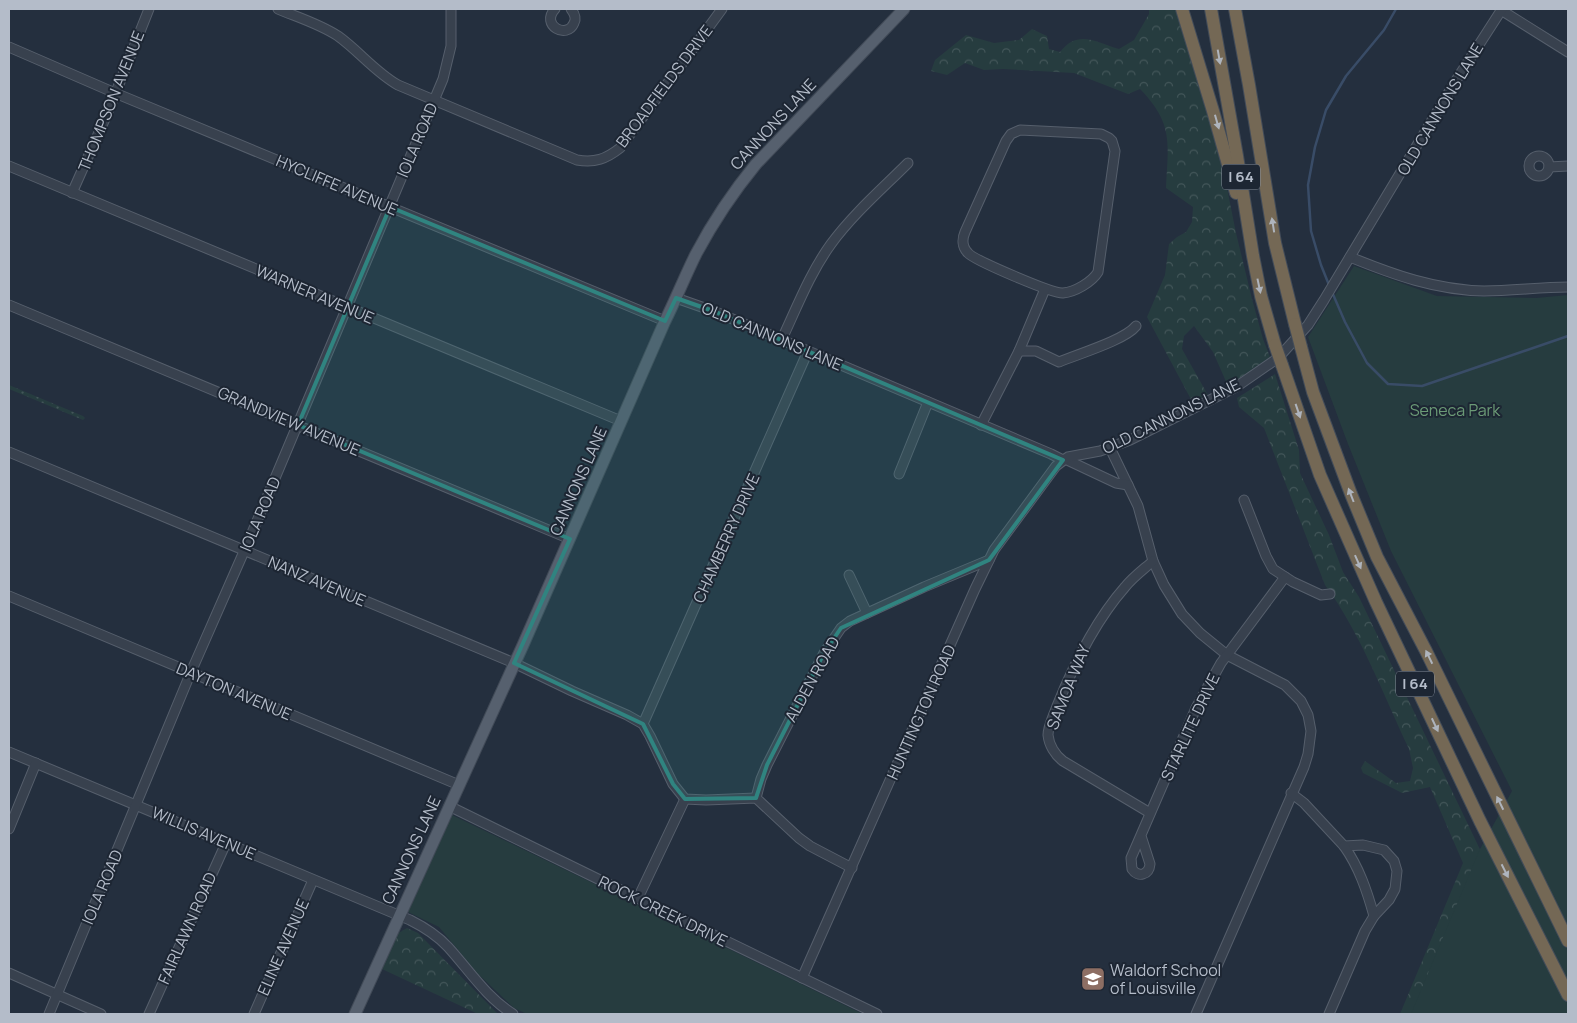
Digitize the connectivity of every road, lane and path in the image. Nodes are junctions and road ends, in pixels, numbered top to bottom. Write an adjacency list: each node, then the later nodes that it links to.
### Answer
1 (149, 9): 16 (street, THOMPSON AVENUE)
2 (278, 9): 17 (street)
3 (451, 9): 17 (street, IOLA ROAD)
4 (555, 9): 5 (street)
5 (571, 9)
6 (722, 9): 17 (street, BROADFIELDS DRIVE)
7 (904, 9): 28 (main road, CANNONS LANE)
8 (1182, 9): 24 (highway, one-way to 24)
9 (1211, 9): 24 (highway, I 64, one-way to 24)
10 (1235, 9): 15 (highway, I 64)
11 (1242, 9): 15 (highway)
12 (1502, 9): 14 (street); 25 (street, OLD CANNONS LANE)
13 (9, 47): 16 (street, HYCLIFFE AVENUE)
14 (1568, 52)
15 (1249, 85): 77 (highway, I 64, one-way to 15, bridge)
16 (115, 93): 22 (street, THOMPSON AVENUE); 23 (street, HYCLIFFE AVENUE)
17 (434, 100): 23 (street, IOLA ROAD)
18 (908, 163): 33 (street)
19 (9, 166): 22 (street, WARNER AVENUE)
20 (1568, 166): 21 (street)
21 (1549, 167)
22 (72, 193): 30 (street, WARNER AVENUE)
23 (390, 206): 30 (street, IOLA ROAD); 31 (street, HYCLIFFE AVENUE)
24 (1252, 256): 81 (highway, I 64, one-way to 81, bridge)
25 (1350, 257): 26 (street); 40 (street, OLD CANNONS LANE)
26 (1568, 287)
27 (1045, 288): 27 (street); 34 (street)
28 (676, 298): 31 (main road, CANNONS LANE); 33 (street, OLD CANNONS LANE)
29 (9, 305): 38 (street, GRANDVIEW AVENUE)
30 (347, 308): 37 (street, WARNER AVENUE); 38 (street, IOLA ROAD)
31 (665, 320): 37 (main road, CANNONS LANE)
32 (1136, 326): 34 (street)
33 (782, 340): 35 (street, OLD CANNONS LANE)
34 (1019, 350): 39 (street)
35 (808, 351): 36 (street, OLD CANNONS LANE); 58 (street, CHAMBERRY DRIVE)
36 (928, 402): 39 (street, OLD CANNONS LANE); 43 (street)
37 (622, 421): 46 (main road, CANNONS LANE)
38 (298, 425): 46 (street, GRANDVIEW AVENUE); 47 (street, IOLA ROAD)
39 (981, 425): 42 (street, OLD CANNONS LANE)
40 (1110, 448): 42 (street, OLD CANNONS LANE); 44 (street)
41 (9, 452): 47 (street, NANZ AVENUE)
42 (1064, 460): 44 (street); 48 (street, HUNTINGTON ROAD)
43 (899, 474)
44 (1128, 485): 49 (street)
45 (1244, 500): 51 (street)
46 (570, 539): 56 (main road, CANNONS LANE)
47 (244, 550): 56 (street, NANZ AVENUE); 57 (street, IOLA ROAD)
48 (989, 560): 54 (street, ALDEN ROAD); 72 (street, HUNTINGTON ROAD)
49 (1153, 561): 55 (street); 67 (street, SAMOA WAY)
50 (849, 575): 54 (street)
51 (1285, 577): 52 (street); 55 (street, STARLITE DRIVE)
52 (1330, 594)
53 (9, 596): 57 (street, DAYTON AVENUE)
54 (866, 613): 63 (street, ALDEN ROAD)
55 (1227, 655): 62 (street); 67 (street, STARLITE DRIVE)
56 (514, 663): 58 (street, NANZ AVENUE); 61 (main road, CANNONS LANE)
57 (191, 672): 61 (street, DAYTON AVENUE); 65 (street, IOLA ROAD)
58 (643, 724): 64 (street)
59 (9, 752): 60 (street, WILLIS AVENUE)
60 (36, 764): 65 (street, WILLIS AVENUE); 68 (street)
61 (459, 785): 66 (main road, CANNONS LANE)
62 (1291, 793): 71 (street); 89 (street)
63 (756, 798): 64 (street); 72 (street)
64 (685, 799): 74 (street)
65 (136, 805): 70 (street, WILLIS AVENUE); 80 (street, IOLA ROAD)
66 (450, 806): 74 (street, ROCK CREEK DRIVE); 75 (main road, CANNONS LANE)
67 (1150, 813): 69 (street, STARLITE DRIVE)
68 (9, 829)
69 (1141, 836)
70 (226, 843): 73 (street, WILLIS AVENUE); 84 (street, FAIRLAWN ROAD)
71 (1344, 846): 76 (street); 76 (street)
72 (852, 868): 79 (street, HUNTINGTON ROAD)
73 (313, 880): 75 (street, WILLIS AVENUE); 85 (street, ELINE AVENUE)
74 (638, 898): 79 (street, ROCK CREEK DRIVE)
75 (400, 915): 86 (main road, CANNONS LANE); 87 (street, WILLIS AVENUE)
76 (1374, 916): 90 (street)
77 (1568, 941)
78 (9, 973): 80 (street)
79 (802, 978): 88 (street, ROCK CREEK DRIVE)
80 (57, 995): 82 (street, IOLA ROAD); 83 (street)
81 (1568, 995)
82 (49, 1014)
83 (101, 1014)
84 (149, 1014)
85 (254, 1014)
86 (355, 1014)
87 (513, 1014)
88 (877, 1014)
89 (1196, 1014)
90 (1329, 1014)

